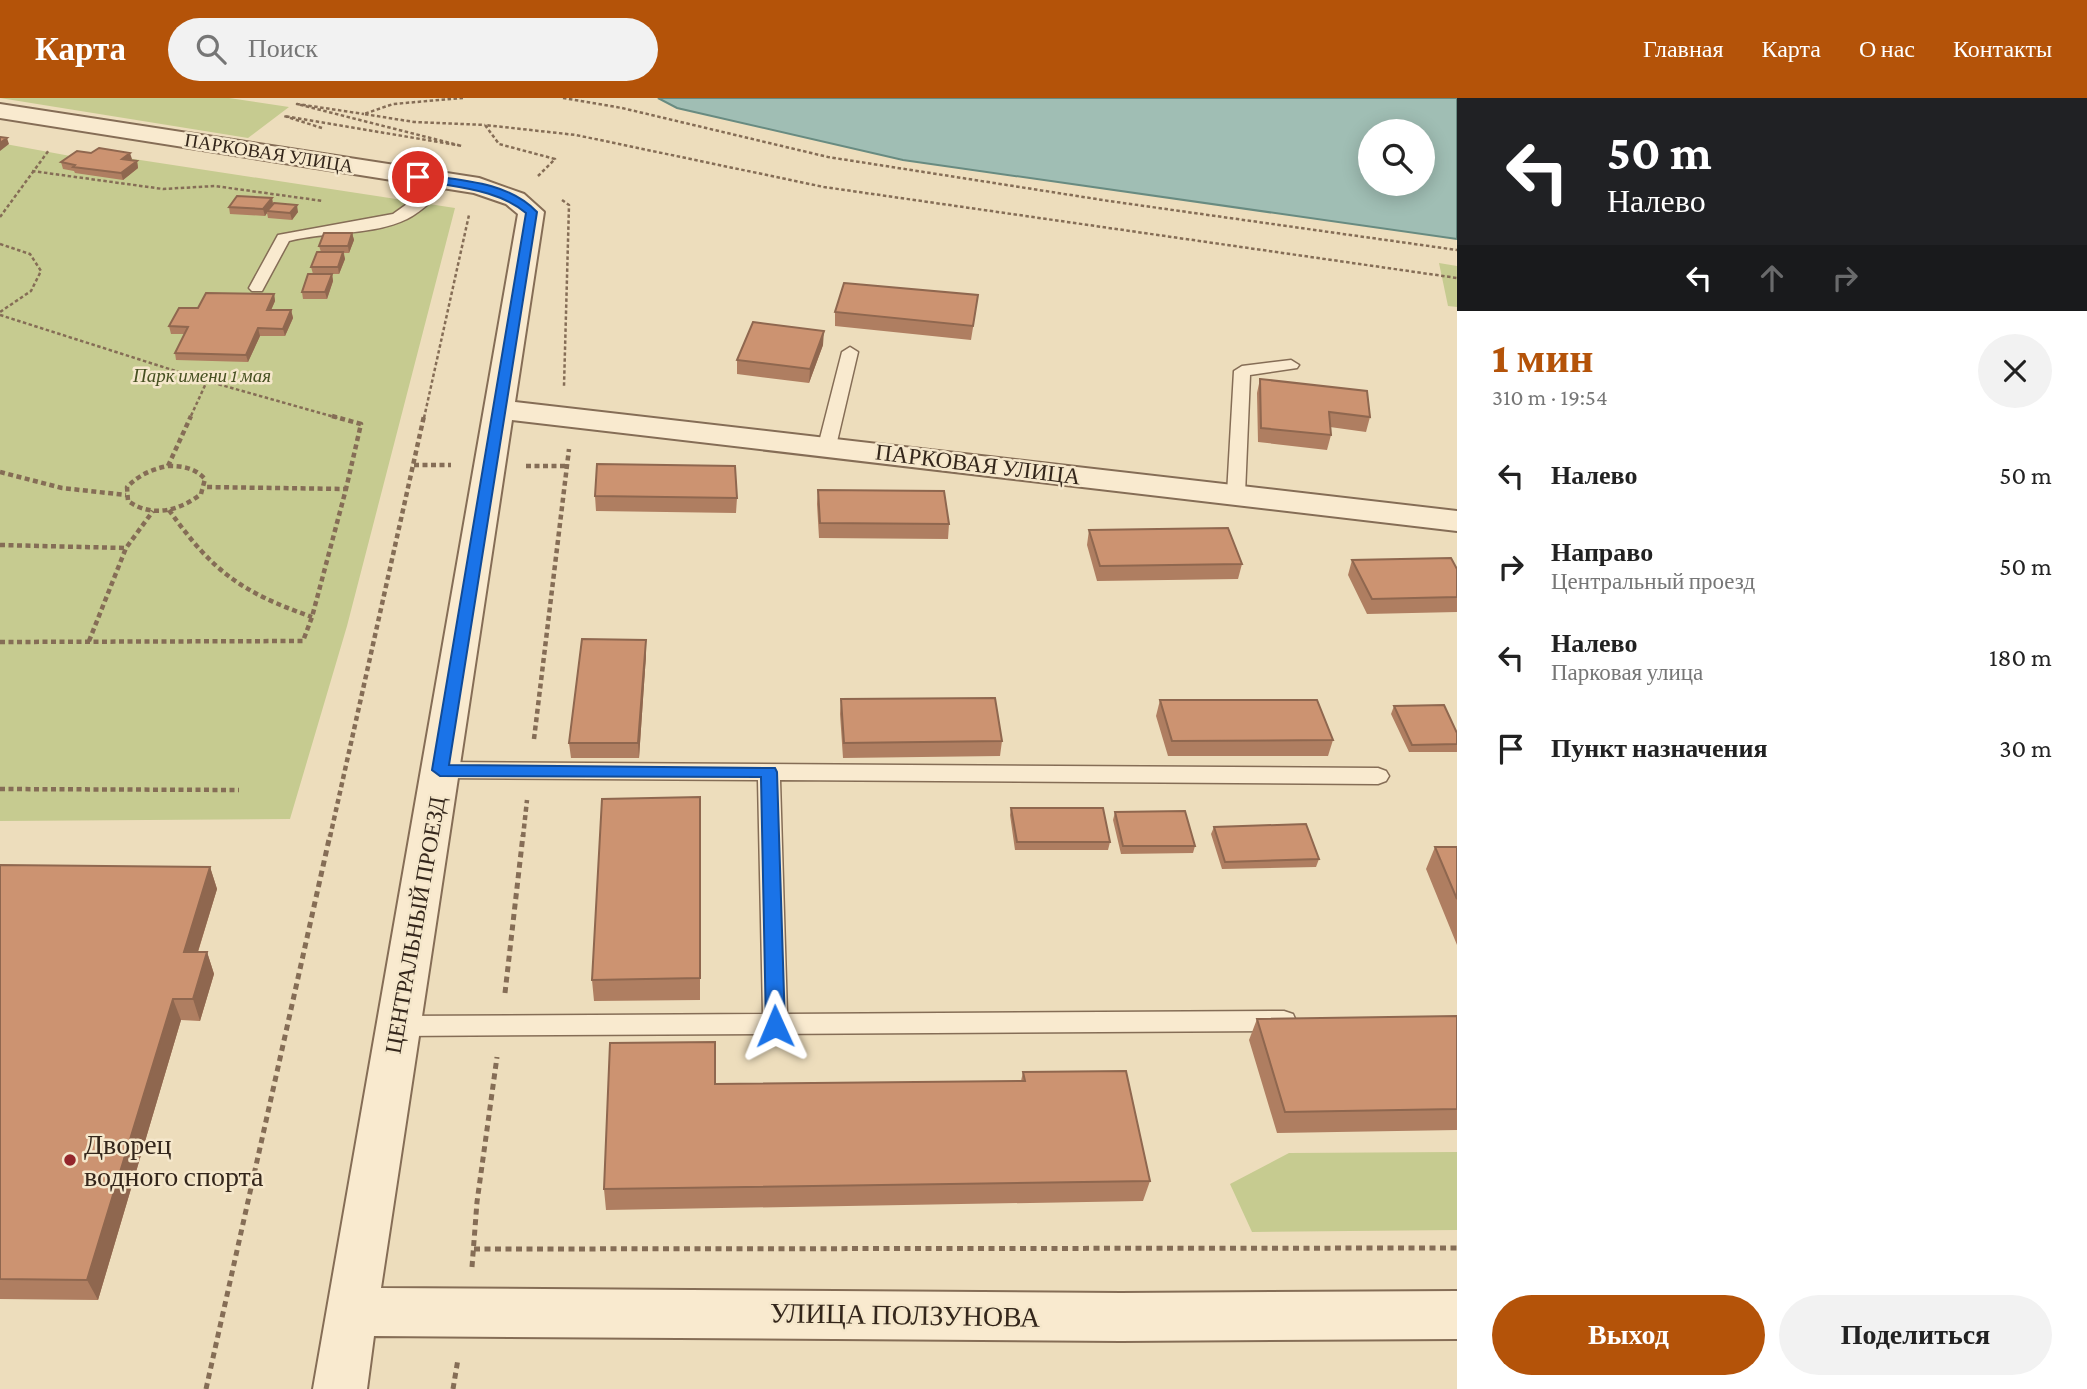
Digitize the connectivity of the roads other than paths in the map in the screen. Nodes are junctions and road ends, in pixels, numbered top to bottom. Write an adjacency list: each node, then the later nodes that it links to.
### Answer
1 (0, 111): 2 (street, ПАРКОВАЯ УЛИЦА)
2 (436, 189): 3 (street, ПАРКОВАЯ УЛИЦА); 4 (lane)
3 (541, 198): 7 (street, ЦЕНТРАЛЬНЫЙ ПРОЕЗД)
4 (257, 288)
5 (850, 352): 8 (lane)
6 (1292, 365): 9 (lane)
7 (498, 410): 8 (street, ПАРКОВАЯ УЛИЦА); 11 (street, ЦЕНТРАЛЬНЫЙ ПРОЕЗД)
8 (827, 446): 9 (street, ПАРКОВАЯ УЛИЦА)
9 (1236, 494): 10 (street, ПАРКОВАЯ УЛИЦА)
10 (1457, 521)
11 (440, 770): 12 (lane); 15 (street, ЦЕНТРАЛЬНЫЙ ПРОЕЗД)
12 (769, 772): 13 (lane); 16 (lane)
13 (1378, 776)
14 (1304, 1021): 16 (lane)
15 (397, 1026): 16 (lane); 17 (street, ЦЕНТРАЛЬНЫЙ ПРОЕЗД)
16 (775, 1026)
17 (352, 1312): 18 (street, УЛИЦА ПОЛЗУНОВА); 19 (street, ЦЕНТРАЛЬНЫЙ ПРОЕЗД)
18 (1457, 1315)
19 (340, 1389)

